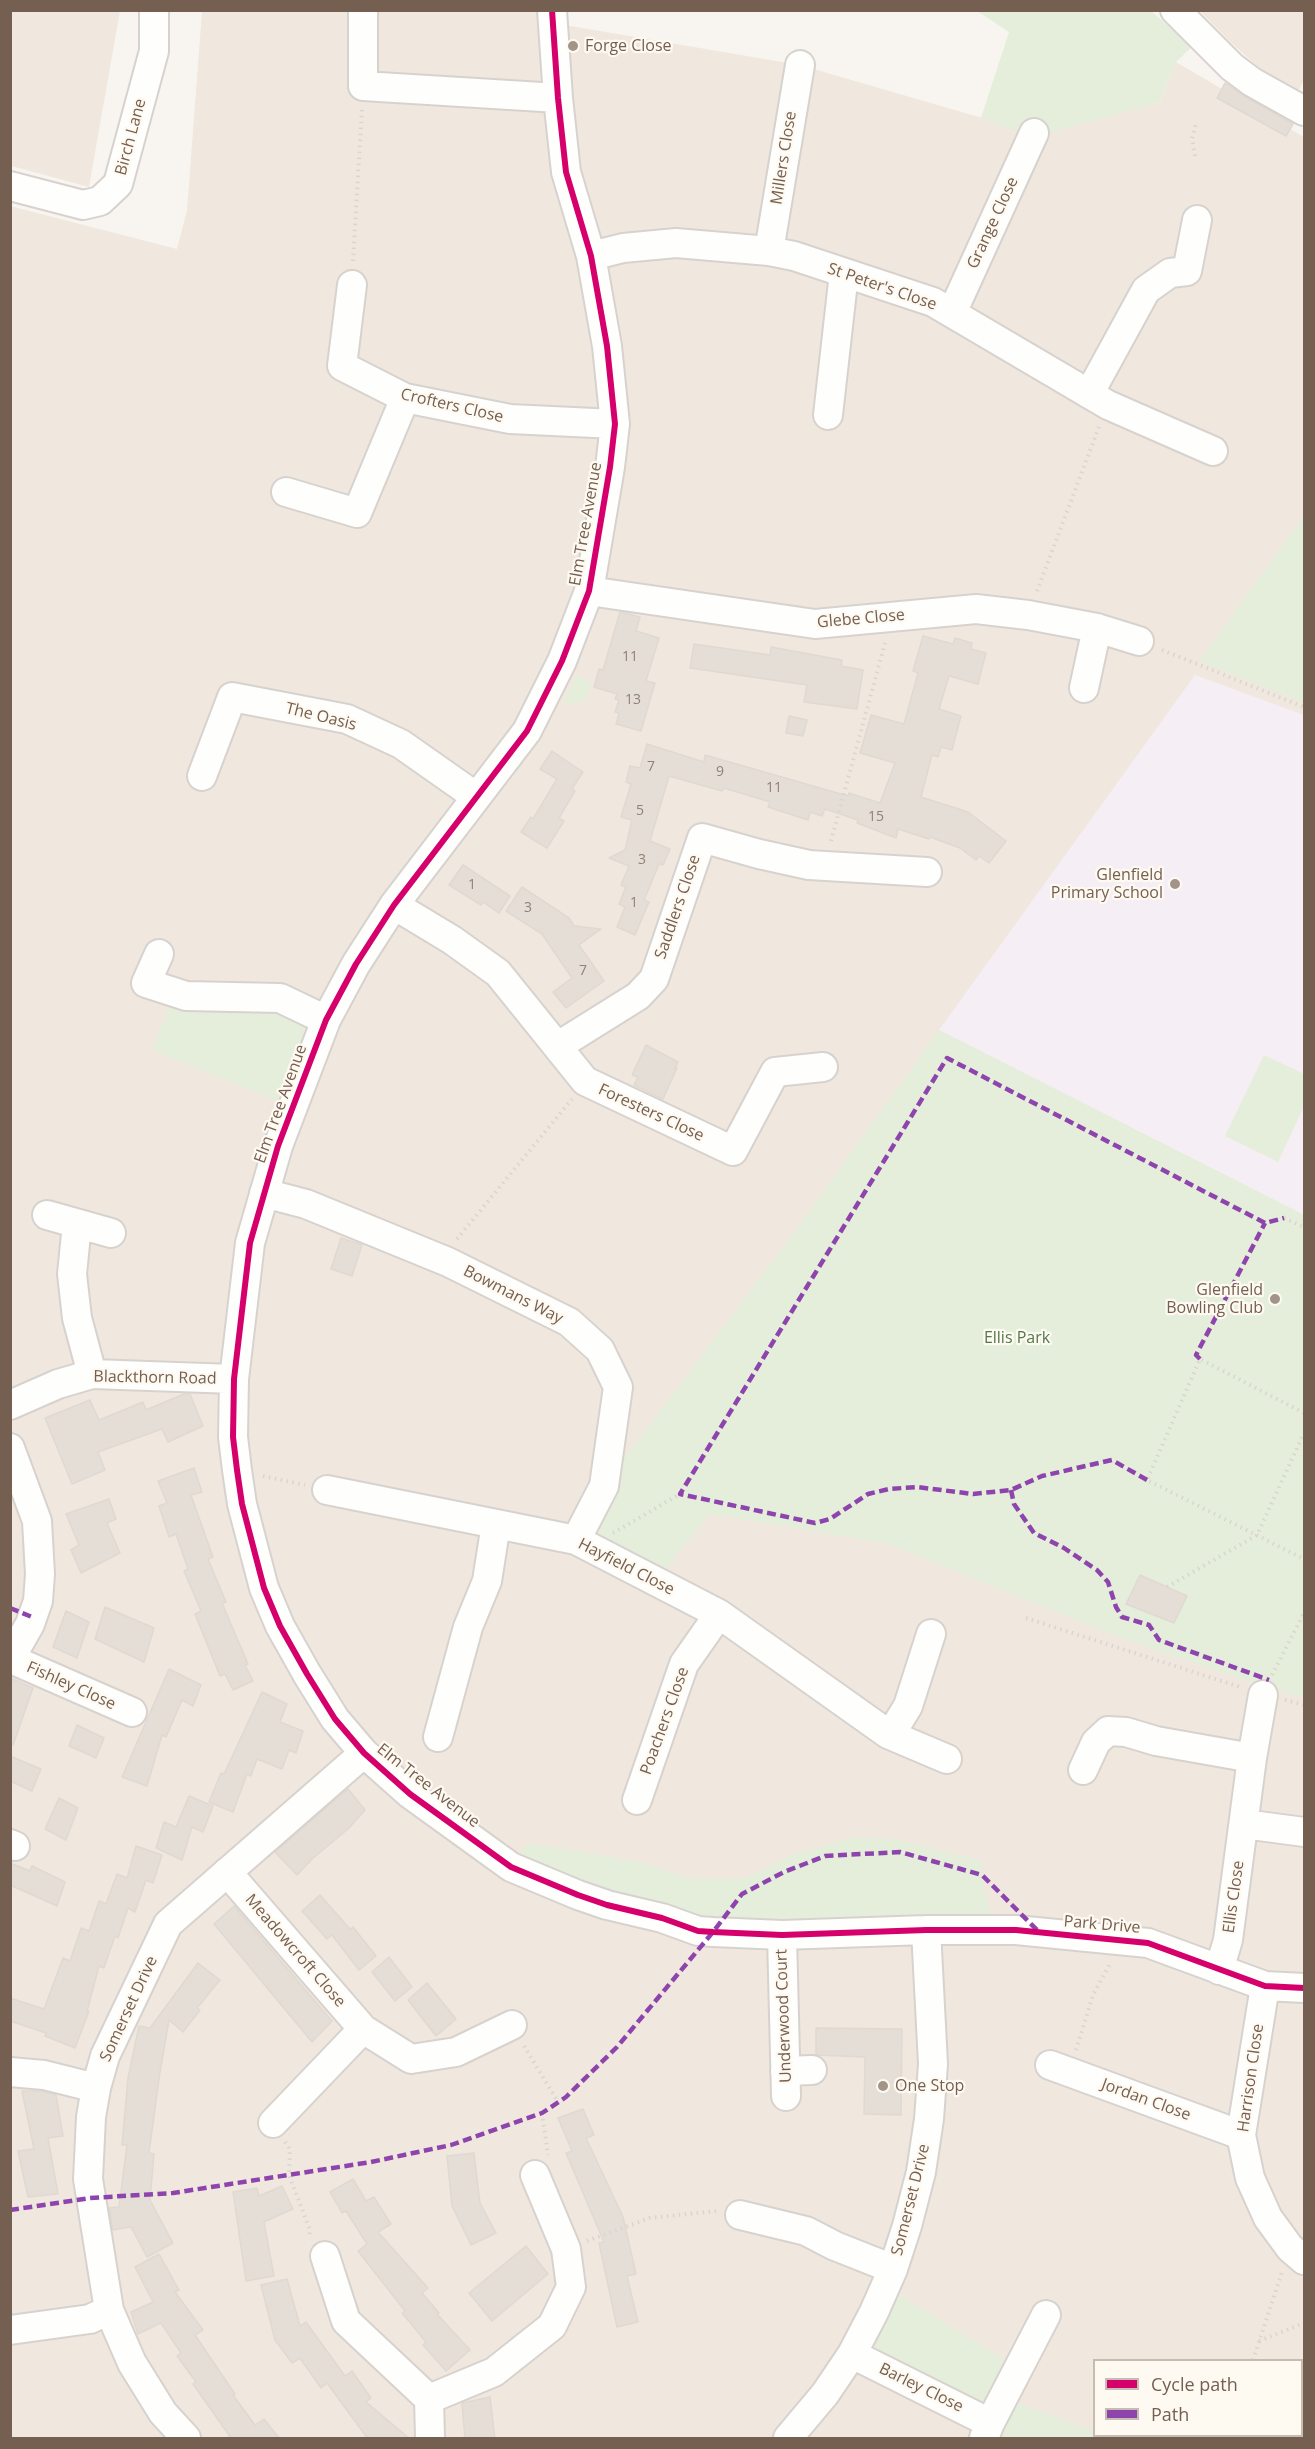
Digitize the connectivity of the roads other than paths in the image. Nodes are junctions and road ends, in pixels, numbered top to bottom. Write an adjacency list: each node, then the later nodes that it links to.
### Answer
1 (154, 10): 9 (street, Birch Lane)
2 (363, 10): 6 (street)
3 (552, 10): 6 (street, Elm Tree Avenue)
4 (1175, 10): 7 (street)
5 (800, 65): 11 (street, Millers Close)
6 (558, 98): 12 (street, Elm Tree Avenue)
7 (1305, 111)
8 (1034, 133): 15 (street, Grange Close)
9 (10, 186)
10 (1197, 220): 17 (street)
11 (769, 251): 12 (street, St Peter's Close); 13 (street, St Peter's Close)
12 (591, 256): 19 (street, Elm Tree Avenue)
13 (844, 273): 15 (street, St Peter's Close); 18 (street)
14 (352, 285): 16 (street, Crofters Close)
15 (952, 313): 17 (street, St Peter's Close)
16 (405, 398): 19 (street, Crofters Close); 21 (street)
17 (1099, 400): 20 (street, St Peter's Close)
18 (828, 415)
19 (615, 424): 22 (street, Elm Tree Avenue)
20 (1213, 452)
21 (286, 492)
22 (589, 591): 23 (street, Glebe Close); 27 (street, Elm Tree Avenue)
23 (1097, 628): 24 (street, Glebe Close); 25 (street)
24 (1138, 641)
25 (1084, 688)
26 (202, 776): 27 (street, The Oasis)
27 (475, 796): 29 (street, Elm Tree Avenue)
28 (927, 872): 32 (street, Saddlers Close)
29 (394, 905): 31 (street, Elm Tree Avenue); 32 (street, Foresters Close)
30 (159, 954): 31 (street)
31 (327, 1020): 34 (street, Elm Tree Avenue)
32 (558, 1046): 33 (street, Foresters Close)
33 (823, 1067)
34 (264, 1192): 39 (street, Elm Tree Avenue); 44 (street, Bowmans Way)
35 (47, 1215): 36 (street)
36 (77, 1224): 37 (street); 38 (street)
37 (111, 1233)
38 (92, 1374): 39 (street, Blackthorn Road); 40 (street, Blackthorn Road)
39 (234, 1380): 52 (street, Elm Tree Avenue)
40 (10, 1405)
41 (10, 1448): 47 (street)
42 (327, 1490): 43 (street, Hayfield Close)
43 (496, 1524): 44 (street, Hayfield Close); 51 (street)
44 (583, 1543): 45 (street, Hayfield Close)
45 (719, 1614): 50 (street, Hayfield Close); 56 (street, Poachers Close)
46 (931, 1634): 50 (street)
47 (11, 1659): 49 (street, Fishley Close)
48 (1263, 1695): 53 (street, Ellis Close)
49 (132, 1712)
50 (888, 1734): 54 (street, Hayfield Close)
51 (438, 1737)
52 (364, 1753): 59 (street, Somerset Drive); 61 (street, Elm Tree Avenue)
53 (1252, 1758): 55 (street); 57 (street, Ellis Close)
54 (946, 1759)
55 (1083, 1770)
56 (637, 1800)
57 (1244, 1824): 58 (street); 62 (street, Ellis Close)
58 (1305, 1832)
59 (227, 1872): 66 (street, Meadowcroft Close); 70 (street, Somerset Drive)
60 (926, 1930): 61 (street, Elm Tree Avenue); 62 (street, Park Drive); 77 (street, Somerset Drive)
61 (782, 1935): 69 (street, Underwood Court)
62 (1220, 1970): 63 (street, Park Drive)
63 (1265, 1986): 64 (street, Park Drive); 72 (street, Harrison Close)
64 (1305, 1988)
65 (512, 2025): 66 (street, Meadowcroft Close)
66 (363, 2029): 71 (street)
67 (1060, 2069): 72 (street, Jordan Close)
68 (10, 2072): 70 (street)
69 (795, 2079)
70 (96, 2088): 78 (street, Somerset Drive)
71 (273, 2123)
72 (1241, 2135): 75 (street, Harrison Close)
73 (535, 2175): 82 (street)
74 (740, 2214): 77 (street)
75 (1298, 2254)
76 (325, 2256): 82 (street)
77 (893, 2269): 81 (street, Somerset Drive)
78 (109, 2310): 80 (street); 84 (street, Somerset Drive)
79 (1046, 2315): 83 (street, Barley Close)
80 (10, 2330)
81 (852, 2354): 83 (street, Barley Close); 86 (street, Somerset Drive)
82 (429, 2399): 85 (street)
83 (987, 2431)
84 (186, 2439)
85 (430, 2439)
86 (788, 2439)

